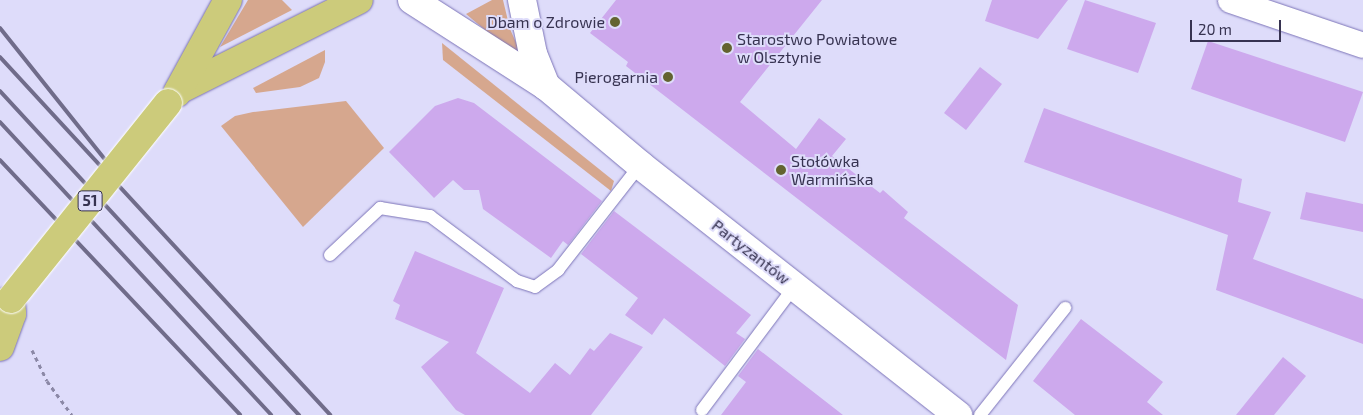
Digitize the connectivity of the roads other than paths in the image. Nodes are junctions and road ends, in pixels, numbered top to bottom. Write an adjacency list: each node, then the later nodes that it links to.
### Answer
1 (228, 0): 8 (main road, 51)
2 (359, 0): 8 (main road, 51)
3 (412, 0): 7 (street, Partyzantów)
4 (522, 0): 7 (street, Partyzantów)
5 (1230, 0): 6 (street)
6 (1363, 45)
7 (546, 86): 9 (street, Partyzantów)
8 (173, 97): 12 (main road, 51, bridge)
9 (640, 165): 10 (lane); 11 (street, Partyzantów)
10 (330, 254)
11 (794, 287): 15 (lane); 16 (street, Partyzantów)
12 (6, 302): 14 (main road, 51)
13 (1065, 308): 17 (lane)
14 (0, 347)
15 (702, 410)
16 (958, 415)
17 (980, 415)

